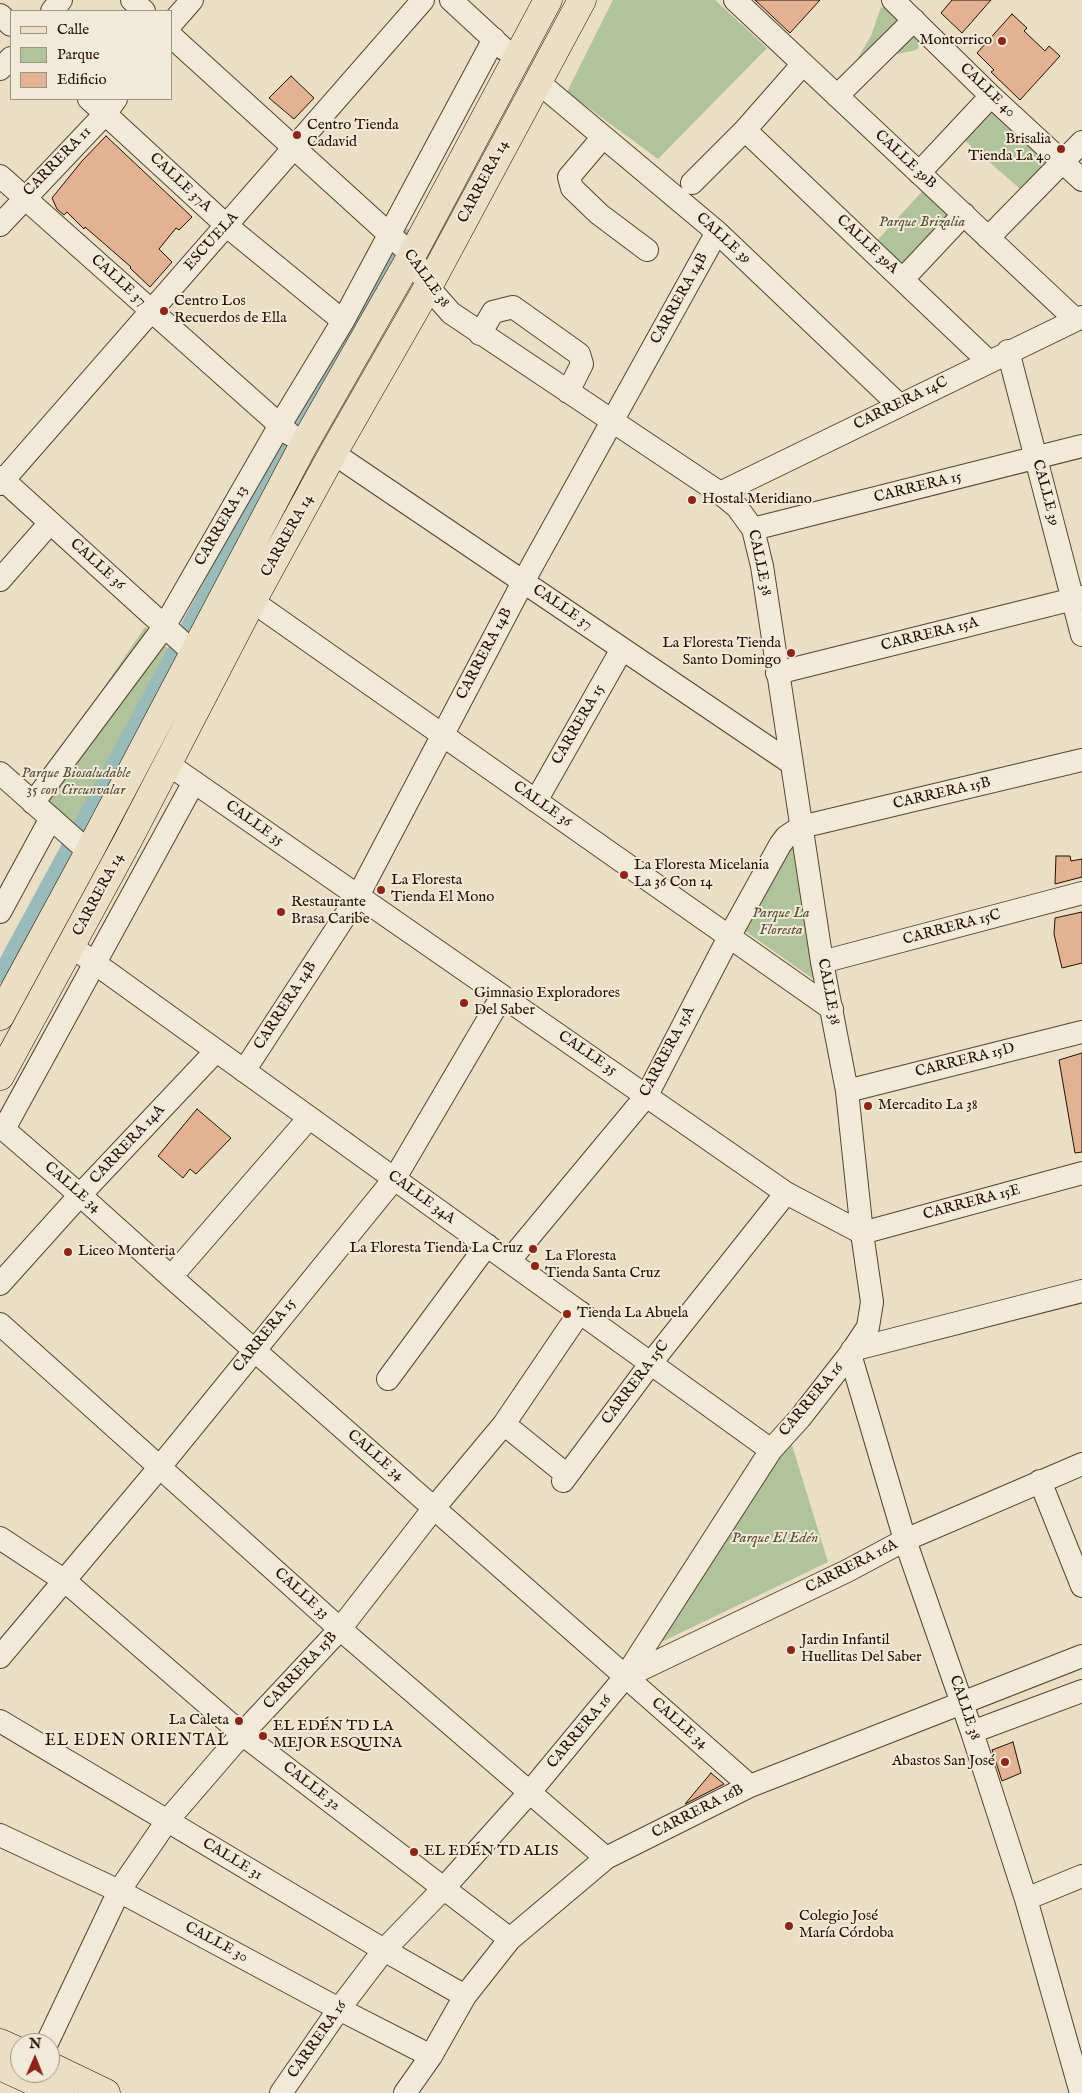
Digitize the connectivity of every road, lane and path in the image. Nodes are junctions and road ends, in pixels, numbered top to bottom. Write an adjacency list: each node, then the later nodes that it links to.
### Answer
1 (132, 0): 9 (street)
2 (192, 0): 12 (street)
3 (423, 0): 26 (street, ESCUELA)
4 (452, 0): 15 (street)
5 (548, 0): 15 (main road, CARRERA 14)
6 (582, 0): 19 (main road, CARRERA 14)
7 (735, 0): 17 (street, CALLE 39B)
8 (893, 0): 11 (street, CALLE 40)
9 (143, 10)
10 (0, 15): 13 (street)
11 (914, 20): 20 (street); 21 (street, CALLE 40)
12 (172, 23)
13 (10, 24)
14 (172, 37): 26 (street, CALLE 38)
15 (504, 49): 38 (main road, CARRERA 14)
16 (10, 59): 18 (street)
17 (803, 64): 20 (street, CALLE 39B); 23 (street)
18 (0, 69)
19 (538, 82): 24 (street, CALLE 39); 41 (main road, CARRERA 14)
20 (837, 96): 28 (street, CALLE 39B)
21 (991, 96): 27 (street, CALLE 40); 28 (street)
22 (103, 104): 32 (street, CARRERA 11); 35 (street, CALLE 37A)
23 (745, 130): 31 (street); 40 (street, CALLE 39A)
24 (603, 137): 36 (street, CALLE 39); 39 (street)
25 (1082, 142): 27 (street)
26 (294, 149): 35 (street, ESCUELA); 38 (street, CALLE 38)
27 (1062, 162): 30 (street, CALLE 40); 37 (street)
28 (919, 173): 33 (street, CALLE 39B)
29 (0, 176): 32 (street, CALLE 37)
30 (1082, 180)
31 (692, 183)
32 (25, 198): 34 (street, CARRERA 11); 42 (street, CALLE 37)
33 (964, 214): 37 (street, CALLE 39B); 40 (street)
34 (0, 226)
35 (227, 226): 42 (street, ESCUELA); 44 (street, CALLE 37A)
36 (717, 232): 49 (street, CALLE 39); 50 (street, CARRERA 14B)
37 (988, 238): 43 (street, CALLE 39B)
38 (399, 244): 41 (street, CALLE 38); 44 (street, CARRERA 13); 51 (main road, CARRERA 14)
39 (647, 250)
40 (903, 279): 47 (street, CALLE 39A)
41 (428, 287): 45 (street, CALLE 38); 53 (main road, CARRERA 14)
42 (151, 310): 51 (street, CALLE 37); 55 (street, ESCUELA)
43 (1079, 318): 46 (street, CARRERA 14C)
44 (342, 320): 51 (street, CARRERA 13)
45 (480, 334): 48 (street, CALLE 38); 48 (street)
46 (1008, 351): 47 (street, CARRERA 14C); 54 (street, CALLE 39)
47 (988, 361): 49 (street, CARRERA 14C)
48 (568, 392): 50 (street, CALLE 38)
49 (899, 405): 56 (street, CARRERA 14C)
50 (611, 421): 56 (street, CALLE 38); 60 (street, CARRERA 14B)
51 (290, 434): 63 (street, CARRERA 13); 65 (main road, CARRERA 14)
52 (1082, 446): 54 (street, CARRERA 15)
53 (333, 453): 60 (street, CALLE 37); 62 (main road, CARRERA 14)
54 (1036, 459): 58 (street, CARRERA 15); 61 (street, CALLE 39)
55 (1, 481): 57 (street, CALLE 36)
56 (720, 493): 58 (street, CALLE 38)
57 (50, 523): 59 (street); 63 (street, CALLE 36)
58 (753, 529): 67 (street, CALLE 38)
59 (0, 580)
60 (523, 582): 66 (street, CALLE 37); 68 (street, CARRERA 14B)
61 (1078, 598): 64 (street, CALLE 39); 67 (street, CARRERA 15A)
62 (252, 601): 68 (street, CALLE 36); 71 (main road, CARRERA 14)
63 (166, 628): 65 (street, CALLE 36); 75 (street, CARRERA 13)
64 (1082, 635)
65 (189, 649): 77 (main road, CARRERA 14)
66 (622, 649): 70 (street, CALLE 37); 74 (street, CARRERA 15)
67 (777, 674): 70 (street, CALLE 38)
68 (443, 735): 74 (street, CALLE 36); 81 (street, CARRERA 14B)
69 (1082, 760): 76 (street, CARRERA 15B)
70 (791, 763): 76 (street, CALLE 38)
71 (168, 764): 73 (street, CALLE 35); 78 (main road, CARRERA 14)
72 (0, 773): 75 (street)
73 (194, 782): 79 (street); 81 (street, CALLE 35)
74 (536, 801): 83 (street, CALLE 36)
75 (33, 803): 77 (street)
76 (801, 827): 83 (street, CARRERA 15A); 85 (street, CALLE 38)
77 (70, 836): 82 (street); 89 (main road, CARRERA 14)
78 (127, 842): 79 (street); 84 (main road, CARRERA 14)
79 (153, 856): 86 (street)
80 (1082, 893): 85 (street, CARRERA 15C)
81 (358, 896): 87 (street, CALLE 35); 94 (street, CARRERA 14B)
82 (0, 912)
83 (729, 937): 88 (street, CALLE 36); 97 (street, CARRERA 15A)
84 (71, 946): 86 (street, CALLE 34A); 90 (main road, CARRERA 14)
85 (822, 962): 88 (street, CALLE 38)
86 (94, 964): 92 (street); 93 (street, CALLE 34A)
87 (502, 996): 97 (street, CALLE 35); 101 (street, CARRERA 15)
88 (832, 1009): 96 (street, CALLE 38)
89 (0, 1016)
90 (26, 1029): 92 (street); 95 (main road, CARRERA 14)
91 (1082, 1032): 96 (street, CARRERA 15D)
92 (50, 1044): 99 (street)
93 (216, 1051): 94 (street, CALLE 34A); 103 (street, CARRERA 14A)
94 (244, 1070): 98 (street, CALLE 34A)
95 (0, 1076)
96 (847, 1091): 104 (street, CALLE 38)
97 (647, 1095): 102 (street, CALLE 35); 106 (street, CARRERA 15A)
98 (309, 1118): 101 (street, CALLE 34A); 107 (street)
99 (2, 1128): 103 (street, CALLE 34)
100 (1082, 1173): 104 (street, CARRERA 15E)
101 (395, 1178): 105 (street, CALLE 34A); 113 (street, CARRERA 15)
102 (786, 1193): 104 (street, CALLE 35); 115 (street, CARRERA 15C)
103 (80, 1195): 107 (street, CALLE 34); 108 (street, CARRERA 14A)
104 (862, 1234): 112 (street, CALLE 38)
105 (486, 1245): 106 (street, CALLE 34A); 116 (street)
106 (508, 1261): 110 (street, CALLE 34A)
107 (171, 1277): 113 (street, CALLE 34)
108 (0, 1284)
109 (1082, 1291): 114 (street, CARRERA 16)
110 (580, 1312): 115 (street, CALLE 34A); 117 (street, CARRERA 15B)
111 (0, 1324): 120 (street, CALLE 33)
112 (868, 1327): 114 (street, CARRERA 16)
113 (254, 1350): 120 (street, CARRERA 15); 122 (street, CALLE 34)
114 (851, 1352): 118 (street, CARRERA 16); 124 (street, CALLE 38)
115 (651, 1363): 117 (street, CARRERA 15C); 118 (street, CALLE 34A)
116 (388, 1379)
117 (504, 1424): 122 (street, CARRERA 15B)
118 (771, 1450): 130 (street, CARRERA 16)
119 (1082, 1464): 121 (street, CARRERA 16A)
120 (160, 1468): 125 (street, CARRERA 15); 127 (street, CALLE 33)
121 (1040, 1481): 124 (street, CARRERA 16A); 126 (street)
122 (434, 1508): 127 (street, CARRERA 15B); 130 (street, CALLE 34)
123 (0, 1538): 125 (street, CALLE 32)
124 (905, 1540): 130 (street, CARRERA 16A); 132 (street, CALLE 38)
125 (65, 1581): 129 (street, CARRERA 15); 135 (street, CALLE 32)
126 (1082, 1586)
127 (340, 1629): 135 (street, CARRERA 15B); 137 (street, CALLE 33)
128 (1082, 1656): 132 (street, CARRERA 16B)
129 (0, 1657)
130 (625, 1677): 136 (street, CALLE 34); 137 (street, CARRERA 16)
131 (1082, 1691): 134 (street)
132 (963, 1704): 134 (street, CALLE 38); 136 (street, CARRERA 16B)
133 (0, 1721): 138 (street, CALLE 31)
134 (972, 1732): 144 (street, CALLE 38)
135 (242, 1734): 138 (street, CARRERA 15B); 142 (street, CALLE 32)
136 (750, 1786): 140 (street, CARRERA 16B)
137 (529, 1793): 140 (street, CALLE 33); 142 (street, CARRERA 16)
138 (167, 1821): 143 (street, CARRERA 15B); 146 (street, CALLE 31)
139 (0, 1835): 143 (street, CALLE 30)
140 (606, 1858): 145 (street, CARRERA 16B)
141 (1082, 1876): 144 (street)
142 (444, 1889): 145 (street, CALLE 32); 146 (street, CARRERA 16)
143 (119, 1891): 148 (street, CALLE 30); 149 (street, CARRERA 15B)
144 (1026, 1898): 150 (street, CALLE 38)
145 (510, 1939): 147 (street, CARRERA 16B)
146 (384, 1950): 147 (street, CALLE 31); 148 (street, CARRERA 16)
147 (465, 1996): 151 (street, CARRERA 16B)
148 (339, 2009): 151 (street, CALLE 30); 155 (street, CARRERA 16)
149 (52, 2033)
150 (1075, 2046): 157 (street, CALLE 38)
151 (431, 2056): 156 (street, CARRERA 16B)
152 (0, 2066): 153 (main road)
153 (46, 2084): 154 (main road)
154 (106, 2093)
155 (281, 2093)
156 (405, 2093)
157 (1082, 2093)

